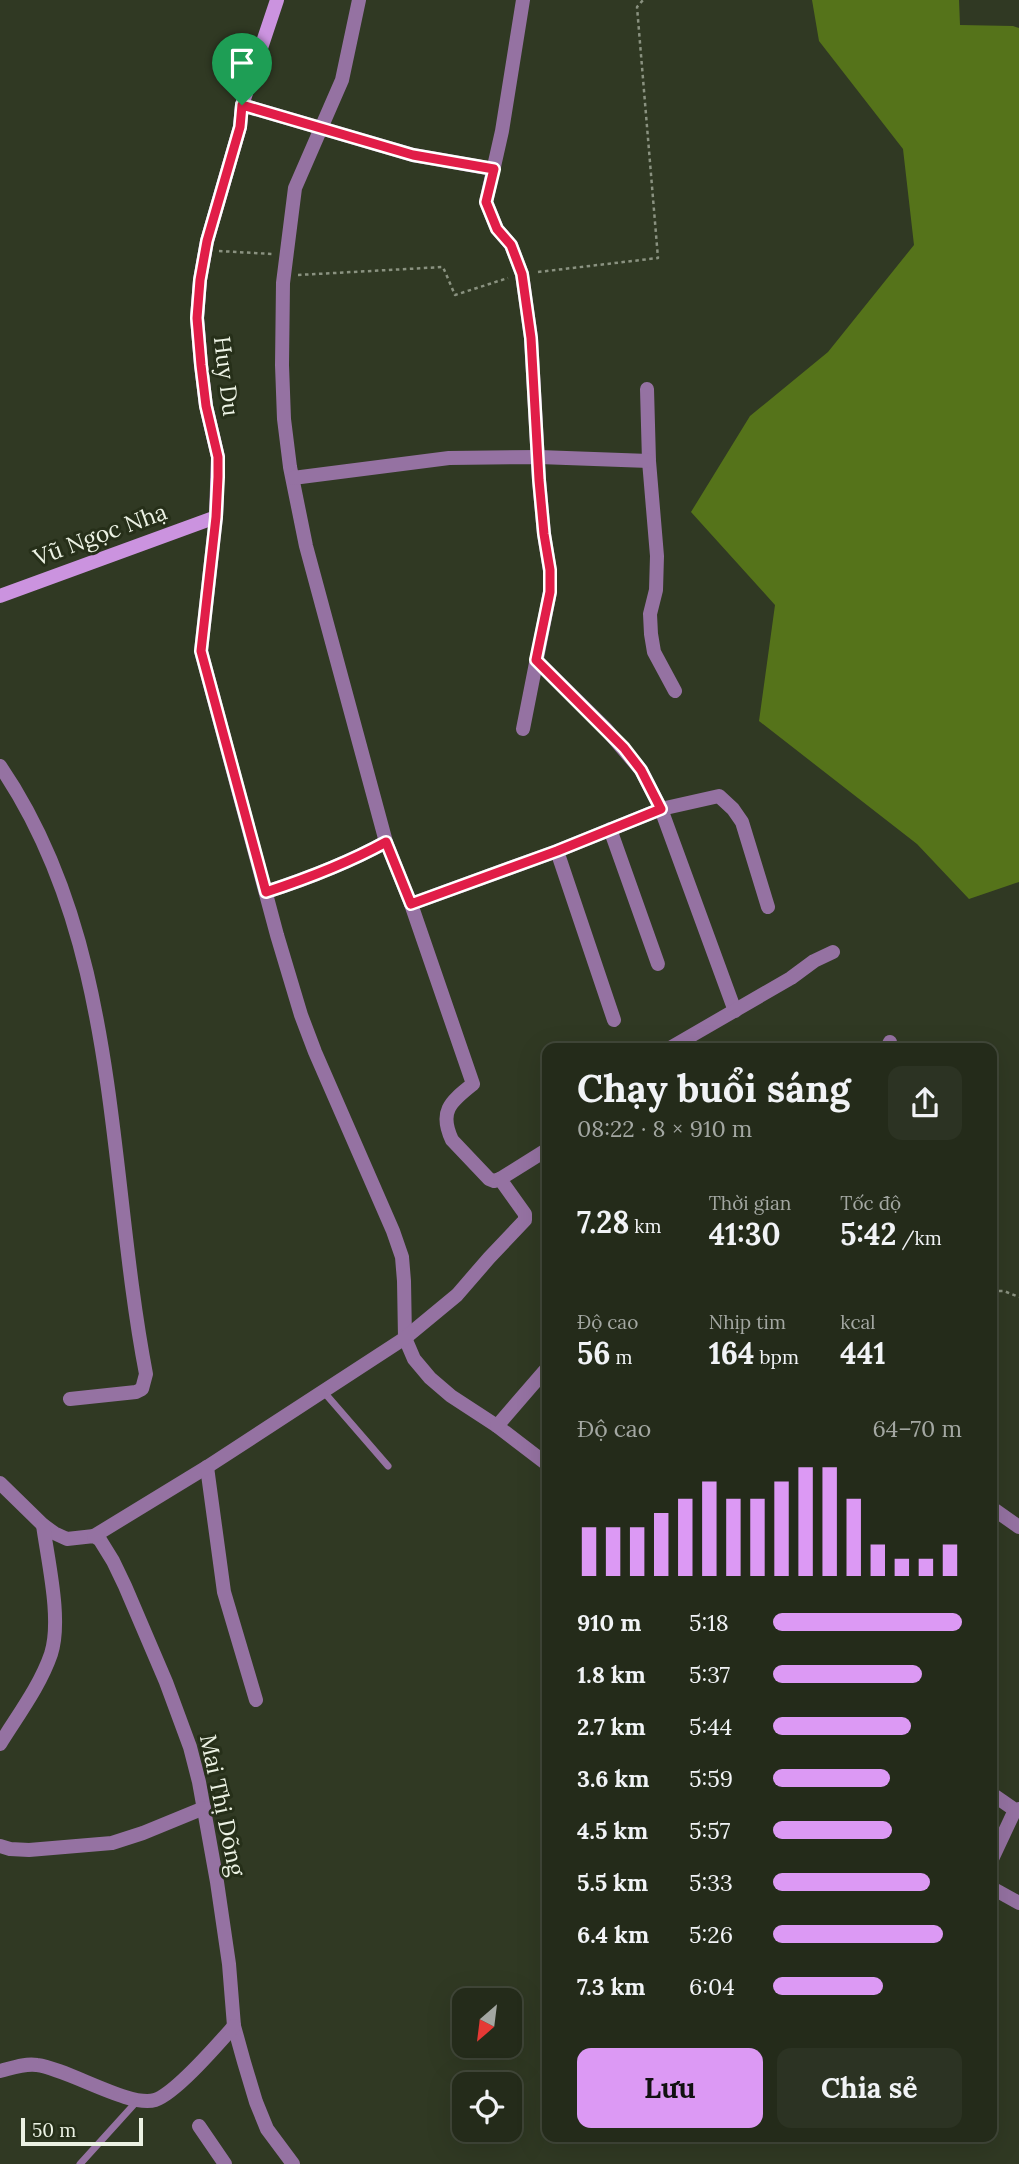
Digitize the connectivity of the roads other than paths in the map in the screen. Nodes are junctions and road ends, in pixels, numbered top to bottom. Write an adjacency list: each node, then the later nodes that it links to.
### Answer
1 (277, 0): 4 (street, Huy Du)
2 (359, 0): 5 (street)
3 (523, 0): 6 (street)
4 (242, 105): 5 (street); 11 (street, Huy Du)
5 (320, 128): 6 (street); 10 (street)
6 (494, 169): 8 (street)
7 (647, 389): 9 (street)
8 (539, 457): 9 (street); 10 (street); 13 (street)
9 (649, 461): 14 (street)
10 (293, 478): 19 (street)
11 (216, 517): 12 (street, Vũ Ngọc Nhạ); 21 (street)
12 (0, 596)
13 (536, 660): 15 (street); 17 (street)
14 (675, 691)
15 (523, 729)
16 (0, 766): 34 (street)
17 (661, 809): 18 (street); 23 (street); 26 (street)
18 (610, 829): 20 (street); 25 (street)
19 (386, 842): 21 (street); 22 (street)
20 (557, 851): 22 (street); 27 (street)
21 (266, 892): 31 (street)
22 (411, 904): 30 (street)
23 (768, 907)
24 (834, 952): 26 (street)
25 (658, 964)
26 (735, 1011): 28 (street)
27 (614, 1020)
28 (679, 1043)
29 (542, 1153): 30 (street)
30 (500, 1179): 31 (street)
31 (405, 1338): 33 (street); 35 (street)
32 (542, 1374): 35 (street)
33 (323, 1391): 37 (lane); 38 (street)
34 (70, 1399)
35 (497, 1426): 36 (street)
36 (542, 1460)
37 (388, 1466)
38 (207, 1468): 43 (street); 44 (street)
39 (0, 1483): 41 (street)
40 (997, 1512): 42 (street)
41 (43, 1525): 43 (street); 45 (street)
42 (1019, 1527)
43 (94, 1536): 47 (street, Mai Thị Dõng)
44 (256, 1700)
45 (0, 1744)
46 (997, 1797): 48 (street)
47 (204, 1808): 49 (street); 53 (street, Mai Thị Dõng)
48 (1017, 1810): 50 (street)
49 (0, 1846)
50 (997, 1848)
51 (997, 1891): 52 (street)
52 (1019, 1903)
53 (234, 2026): 55 (street); 59 (street, Mai Thị Dõng)
54 (0, 2071): 55 (street)
55 (138, 2100): 57 (lane)
56 (199, 2126): 58 (street)
57 (80, 2164)
58 (225, 2164)
59 (293, 2164)

